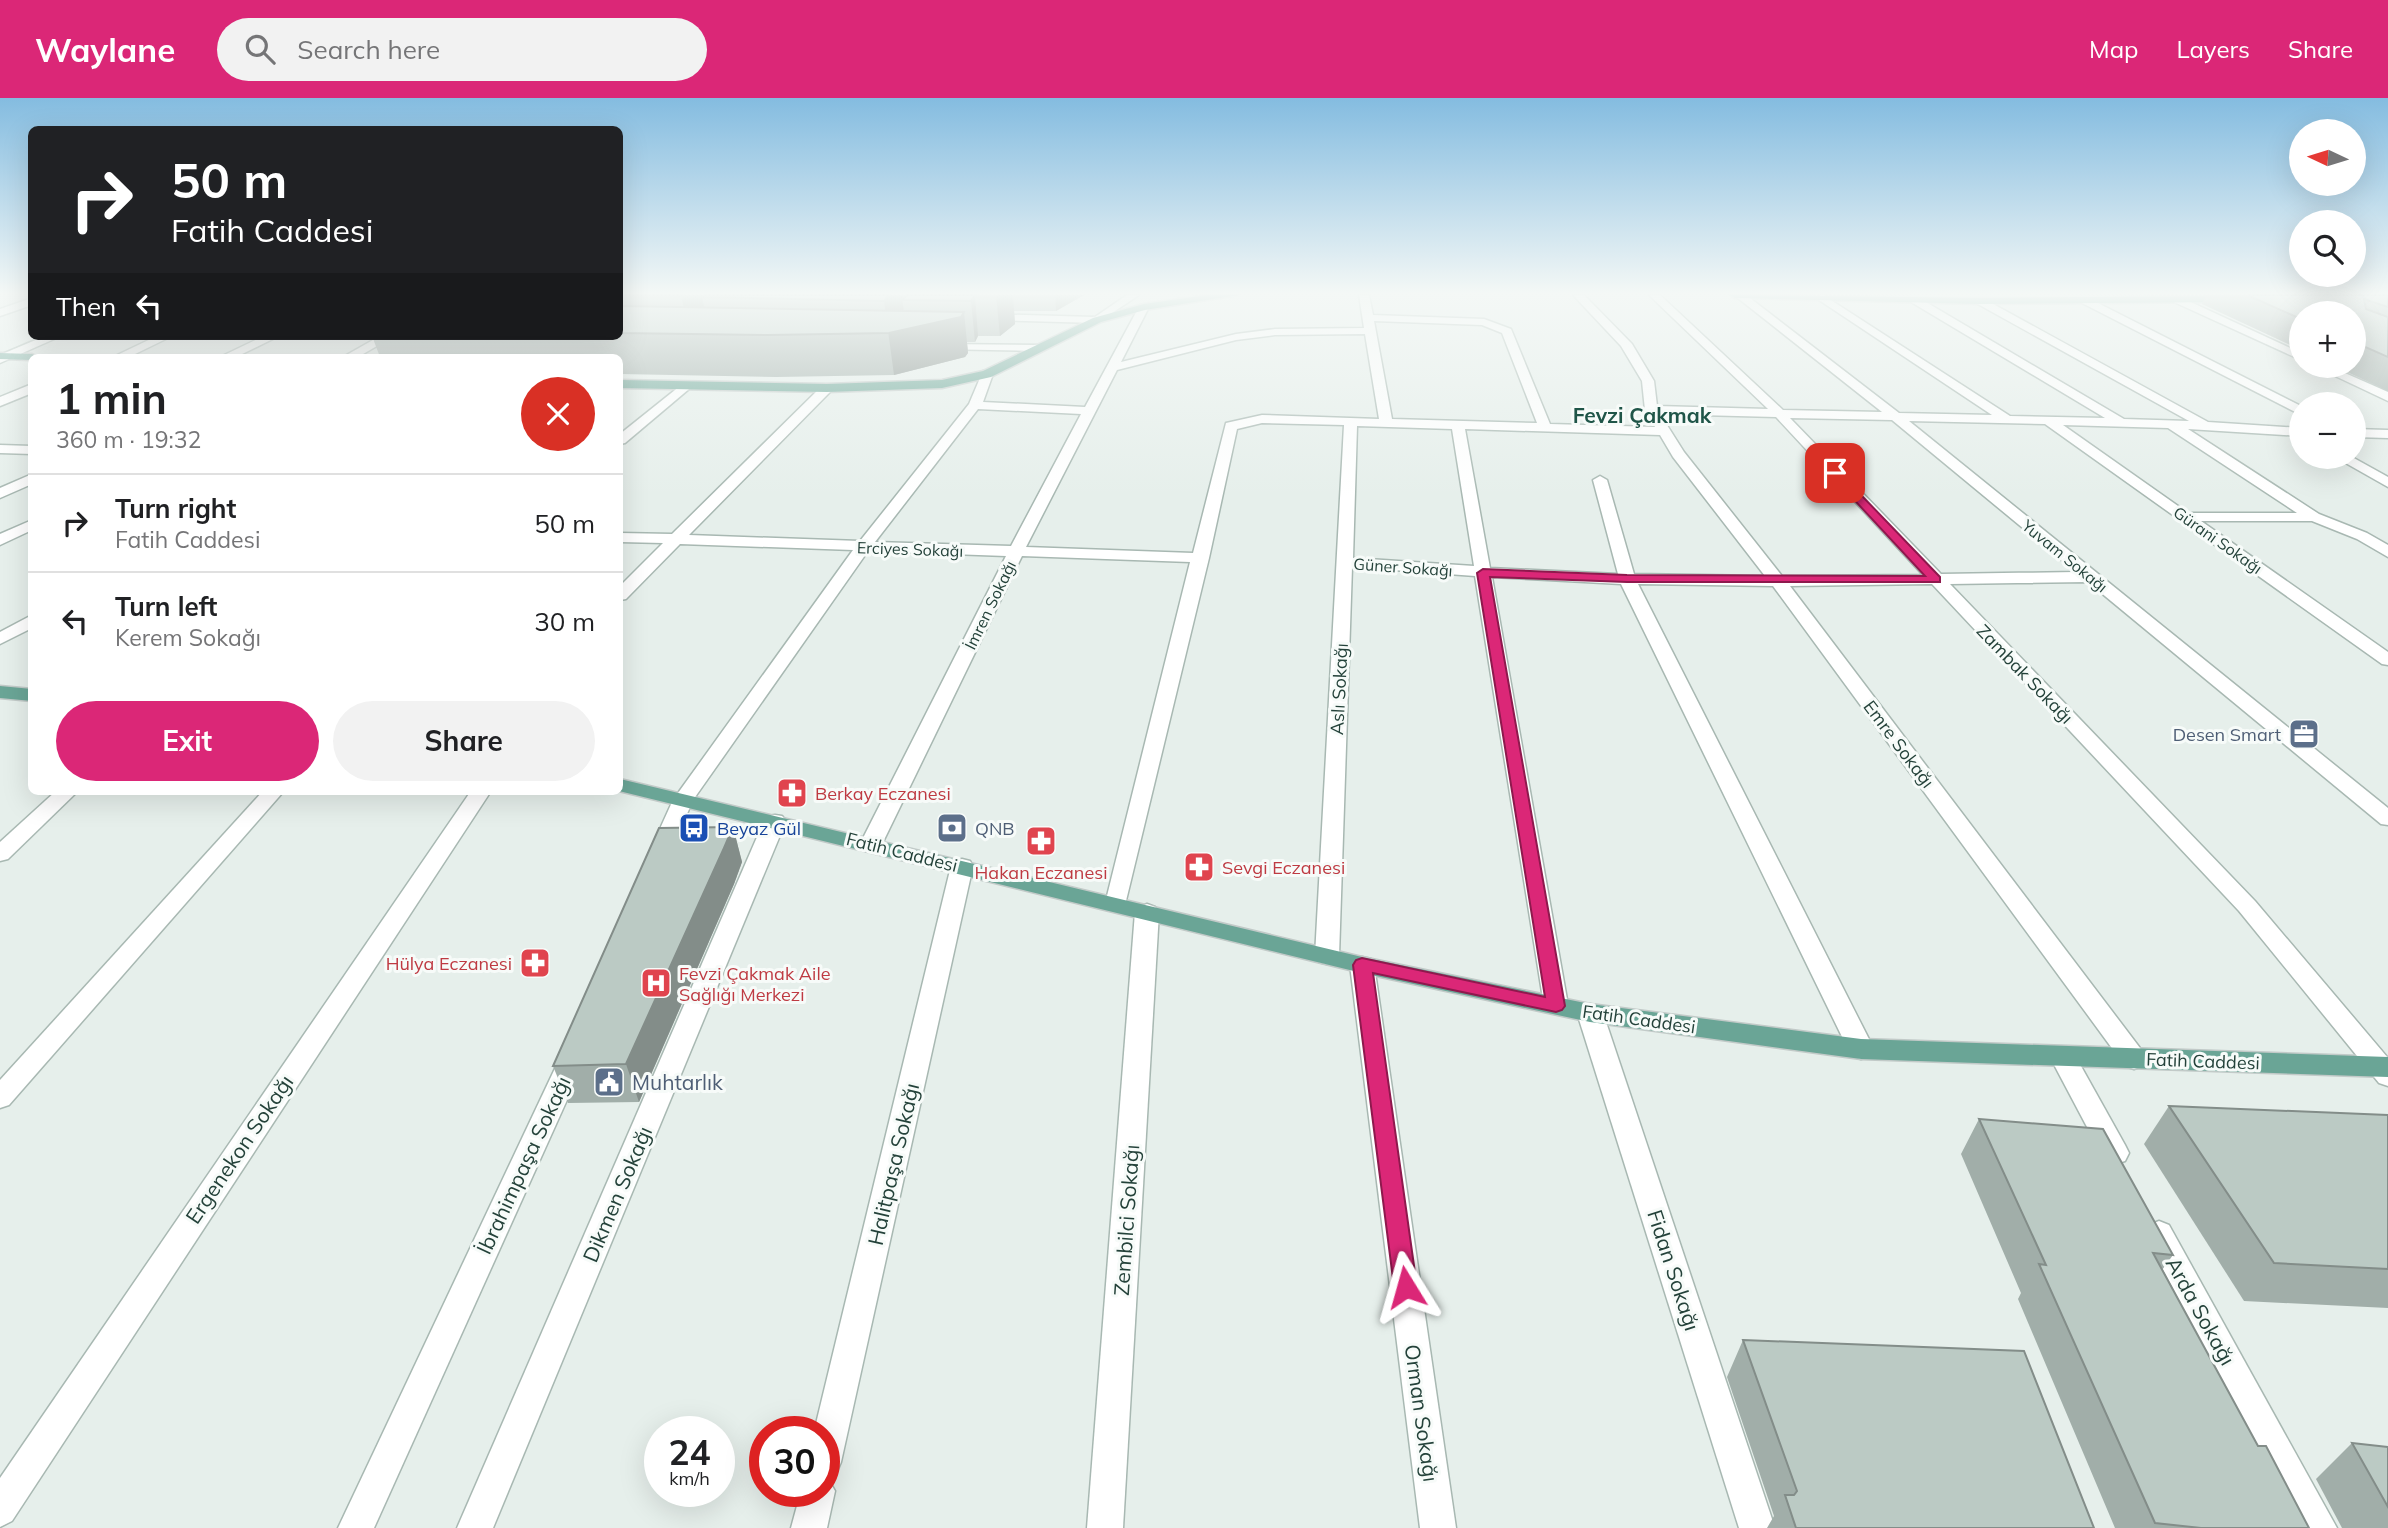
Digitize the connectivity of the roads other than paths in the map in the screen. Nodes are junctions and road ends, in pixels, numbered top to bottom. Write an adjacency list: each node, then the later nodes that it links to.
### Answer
1 (1011, 362): 14 (main road)
2 (1115, 362): 13 (street, İmren Sokağı)
3 (1137, 362): 13 (street)
4 (1375, 362): 31 (street)
5 (1519, 362): 36 (street)
6 (1637, 362): 24 (street)
7 (1724, 362): 26 (street, Zambak Sokağı)
8 (1824, 362): 27 (street, Yuvam Sokağı)
9 (1918, 362): 28 (street)
10 (2024, 362): 32 (street)
11 (2090, 362): 35 (street)
12 (2205, 362): 23 (street)
13 (1112, 368): 25 (street, İmren Sokağı)
14 (986, 374): 18 (main road); 22 (street)
15 (2346, 378): 20 (street)
16 (623, 384): 17 (main road)
17 (685, 386): 18 (main road); 41 (street)
18 (827, 388): 54 (street)
19 (28, 390): 21 (street)
20 (2388, 397)
21 (0, 402)
22 (975, 405): 25 (street); 55 (street)
23 (2289, 405)
24 (1651, 410): 26 (street); 37 (street, Emre Sokağı)
25 (1090, 411): 56 (street, İmren Sokağı)
26 (1779, 414): 27 (street); 63 (street, Zambak Sokağı)
27 (1895, 416): 28 (street); 61 (street, Yuvam Sokağı)
28 (2006, 419): 29 (street)
29 (2047, 420): 32 (street); 49 (street, Gürani Sokağı)
30 (1351, 422): 31 (street); 58 (street); 59 (street, Aslı Sokağı)
31 (1386, 422): 34 (street)
32 (2122, 423): 33 (street)
33 (2171, 424): 35 (street); 50 (street)
34 (1458, 425): 36 (street); 60 (street)
35 (2207, 426): 38 (street)
36 (1545, 427): 37 (street)
37 (1663, 430): 64 (street, Emre Sokağı)
38 (2289, 431)
39 (2366, 433): 40 (street)
40 (2388, 434)
41 (623, 438)
42 (0, 449): 43 (street)
43 (28, 449)
44 (2363, 469): 47 (street)
45 (28, 480): 48 (street)
46 (1600, 480): 62 (street)
47 (2388, 483)
48 (0, 494)
49 (2185, 517): 50 (street); 68 (street, Gürani Sokağı)
50 (2314, 517): 57 (street)
51 (28, 526): 53 (street)
52 (623, 537): 54 (street, Erciyes Sokağı)
53 (0, 540)
54 (675, 540): 55 (street, Erciyes Sokağı); 65 (street)
55 (863, 547): 56 (street, Erciyes Sokağı); 75 (street)
56 (1016, 552): 58 (street, Erciyes Sokağı); 78 (street, İmren Sokağı)
57 (2388, 552)
58 (1201, 558): 82 (street)
59 (1345, 562): 60 (street, Güner Sokağı); 84 (street, Aslı Sokağı)
60 (1483, 573): 62 (street, Güner Sokağı); 86 (street)
61 (2091, 577): 63 (street, Güner Sokağı); 76 (street, Yuvam Sokağı)
62 (1627, 579): 64 (street, Güner Sokağı); 89 (street)
63 (1935, 579): 64 (street, Güner Sokağı); 92 (street, Zambak Sokağı)
64 (1777, 580): 91 (street, Emre Sokağı)
65 (623, 593)
66 (28, 622): 67 (street)
67 (0, 639)
68 (2388, 660)
69 (0, 692): 70 (main road)
70 (28, 695)
71 (623, 786): 75 (main road, Fatih Caddesi)
72 (64, 795): 79 (street)
73 (270, 795): 93 (street)
74 (478, 795): 98 (street, Ergenekon Sokağı)
75 (683, 800): 77 (main road, Fatih Caddesi); 81 (street)
76 (2388, 819)
77 (775, 821): 78 (main road, Fatih Caddesi); 100 (street, Dikmen Sokağı)
78 (871, 844): 80 (main road, Fatih Caddesi)
79 (0, 854)
80 (962, 866): 82 (main road, Fatih Caddesi); 96 (street, Halitpaşa Sokağı)
81 (651, 875)
82 (1116, 904): 83 (main road, Fatih Caddesi)
83 (1147, 912): 84 (main road, Fatih Caddesi); 102 (street, Zembilci Sokağı)
84 (1327, 956): 85 (main road, Fatih Caddesi)
85 (1362, 965): 86 (main road, Fatih Caddesi); 103 (street, Orman Sokağı)
86 (1556, 1006): 87 (main road, Fatih Caddesi)
87 (1590, 1013): 89 (main road, Fatih Caddesi); 104 (street, Fidan Sokağı)
88 (582, 1038): 99 (street, İbrahimpaşa Sokağı)
89 (1861, 1049): 90 (main road, Fatih Caddesi)
90 (2063, 1057): 91 (main road, Fatih Caddesi); 94 (street)
91 (2134, 1059): 92 (main road, Fatih Caddesi)
92 (2386, 1070)
93 (0, 1098)
94 (2129, 1178)
95 (2148, 1214): 105 (street, Arda Sokağı)
96 (835, 1416)
97 (814, 1507): 101 (street)
98 (0, 1509)
99 (356, 1528)
100 (475, 1528)
101 (809, 1528)
102 (1105, 1528)
103 (1438, 1528)
104 (1757, 1528)
105 (2319, 1528)

